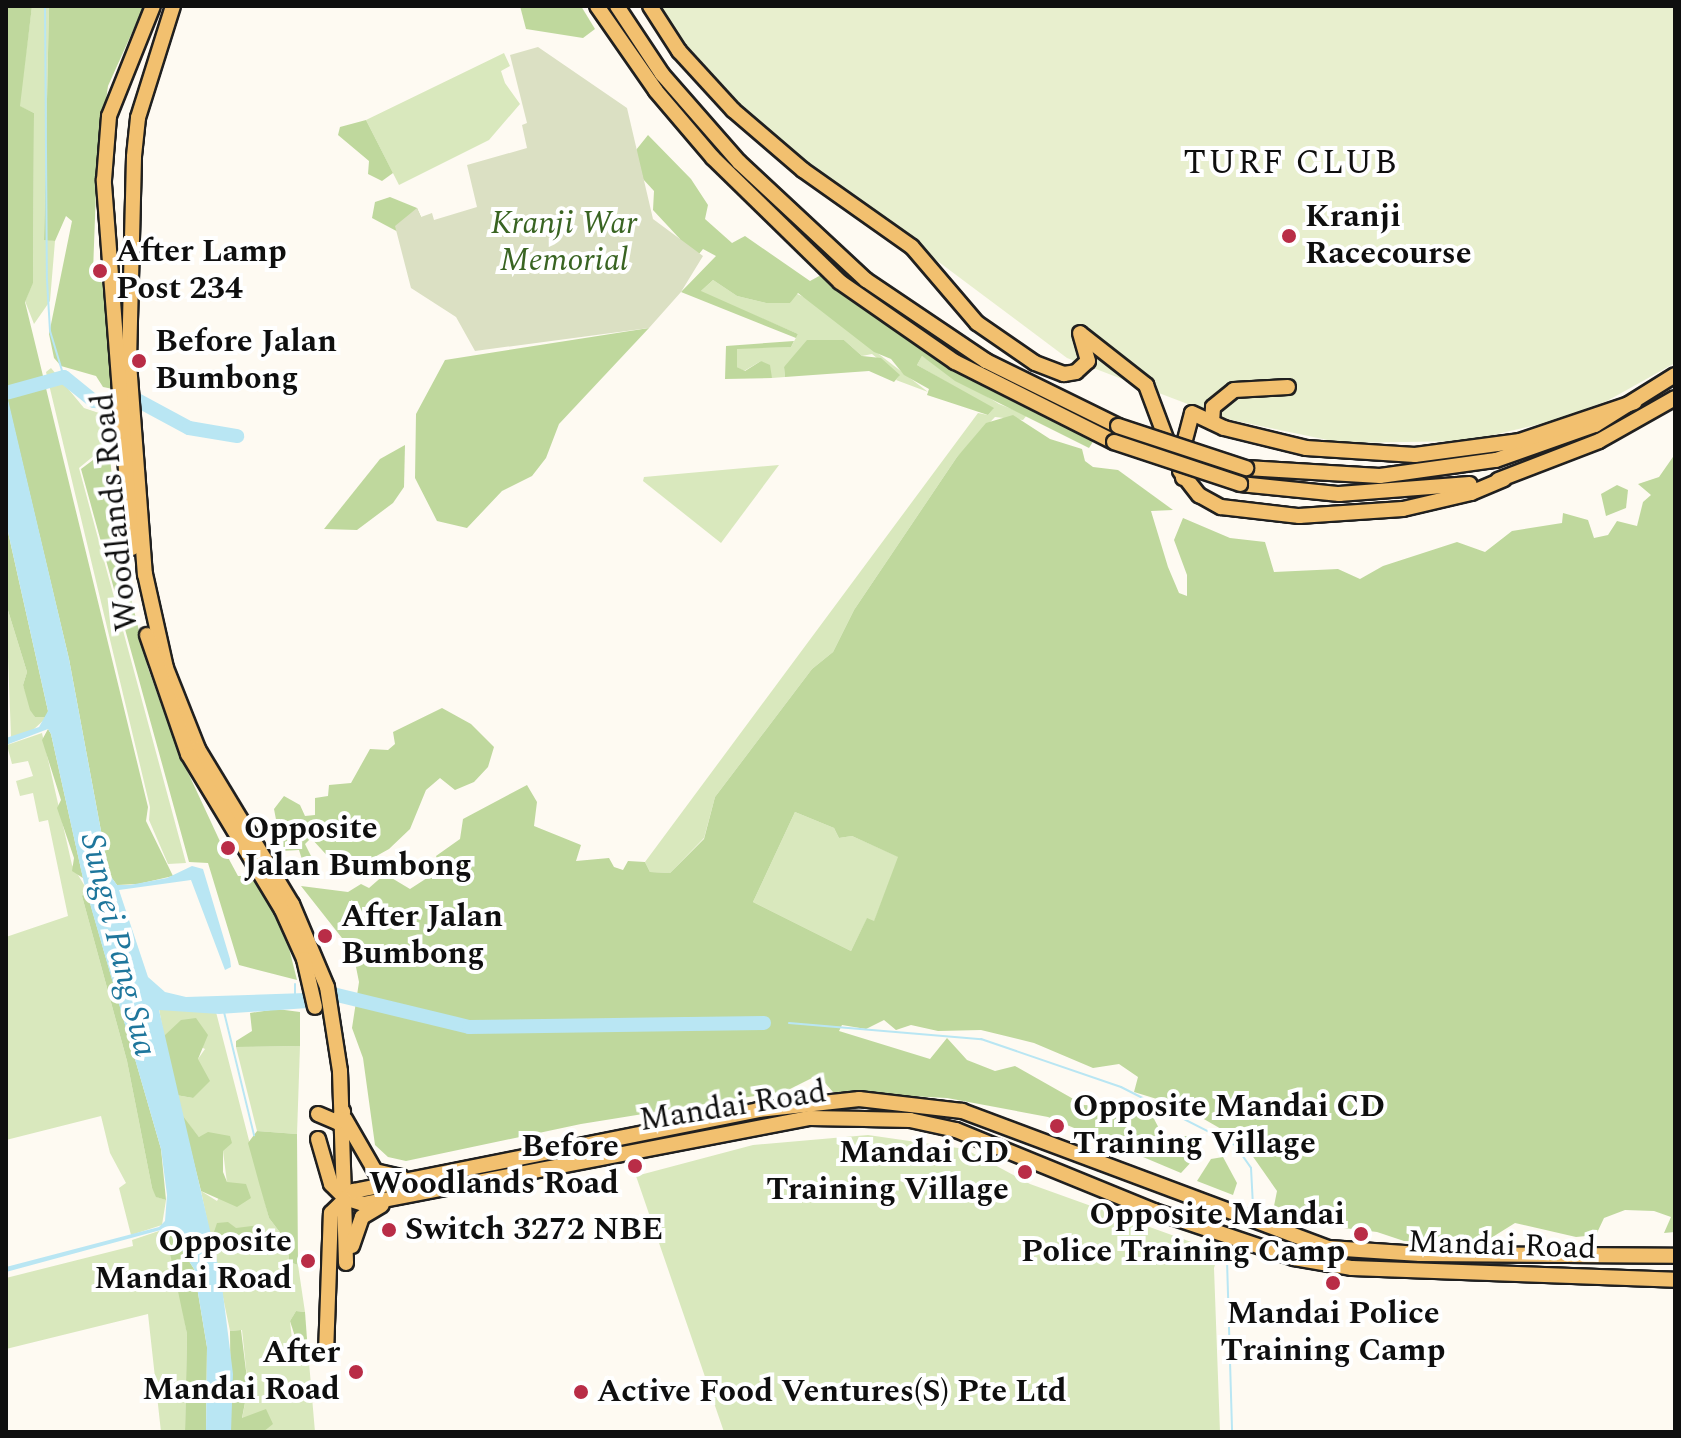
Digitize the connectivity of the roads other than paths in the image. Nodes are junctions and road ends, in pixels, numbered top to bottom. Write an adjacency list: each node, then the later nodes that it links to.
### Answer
1 (153, 6): 7 (main road, Woodlands Road)
2 (173, 6): 6 (main road, Woodlands Road)
3 (597, 6): 14 (main road, bridge)
4 (617, 6): 11 (main road, bridge)
5 (650, 6): 13 (main road)
6 (131, 234): 7 (main road); 15 (main road, Woodlands Road)
7 (107, 236): 15 (main road, Woodlands Road)
8 (1675, 375): 11 (main road)
9 (1288, 387): 12 (main road)
10 (1675, 398): 14 (main road)
11 (1635, 402): 12 (main road)
12 (1212, 422): 13 (main road)
13 (1183, 478): 14 (main road)
14 (1504, 479)
15 (319, 988): 16 (main road, Woodlands Road)
16 (343, 1113): 17 (main road); 22 (main road); 24 (main road, Woodlands Road)
17 (318, 1114)
18 (677, 1126): 20 (main road); 21 (main road, Mandai Road); 22 (main road, Mandai Road)
19 (318, 1139): 24 (main road)
20 (695, 1139): 23 (main road, Mandai Road); 25 (main road, Mandai Road)
21 (1106, 1162): 23 (main road); 28 (main road, Mandai Road)
22 (416, 1179): 24 (main road, Mandai Road)
23 (1105, 1190): 29 (main road, Mandai Road)
24 (345, 1198): 25 (main road); 27 (main road, Woodlands Road); 30 (main road)
25 (402, 1198): 26 (main road)
26 (369, 1210): 27 (main road); 27 (main road, Woodlands Road)
27 (346, 1242)
28 (1675, 1256)
29 (1675, 1280)
30 (326, 1354)

